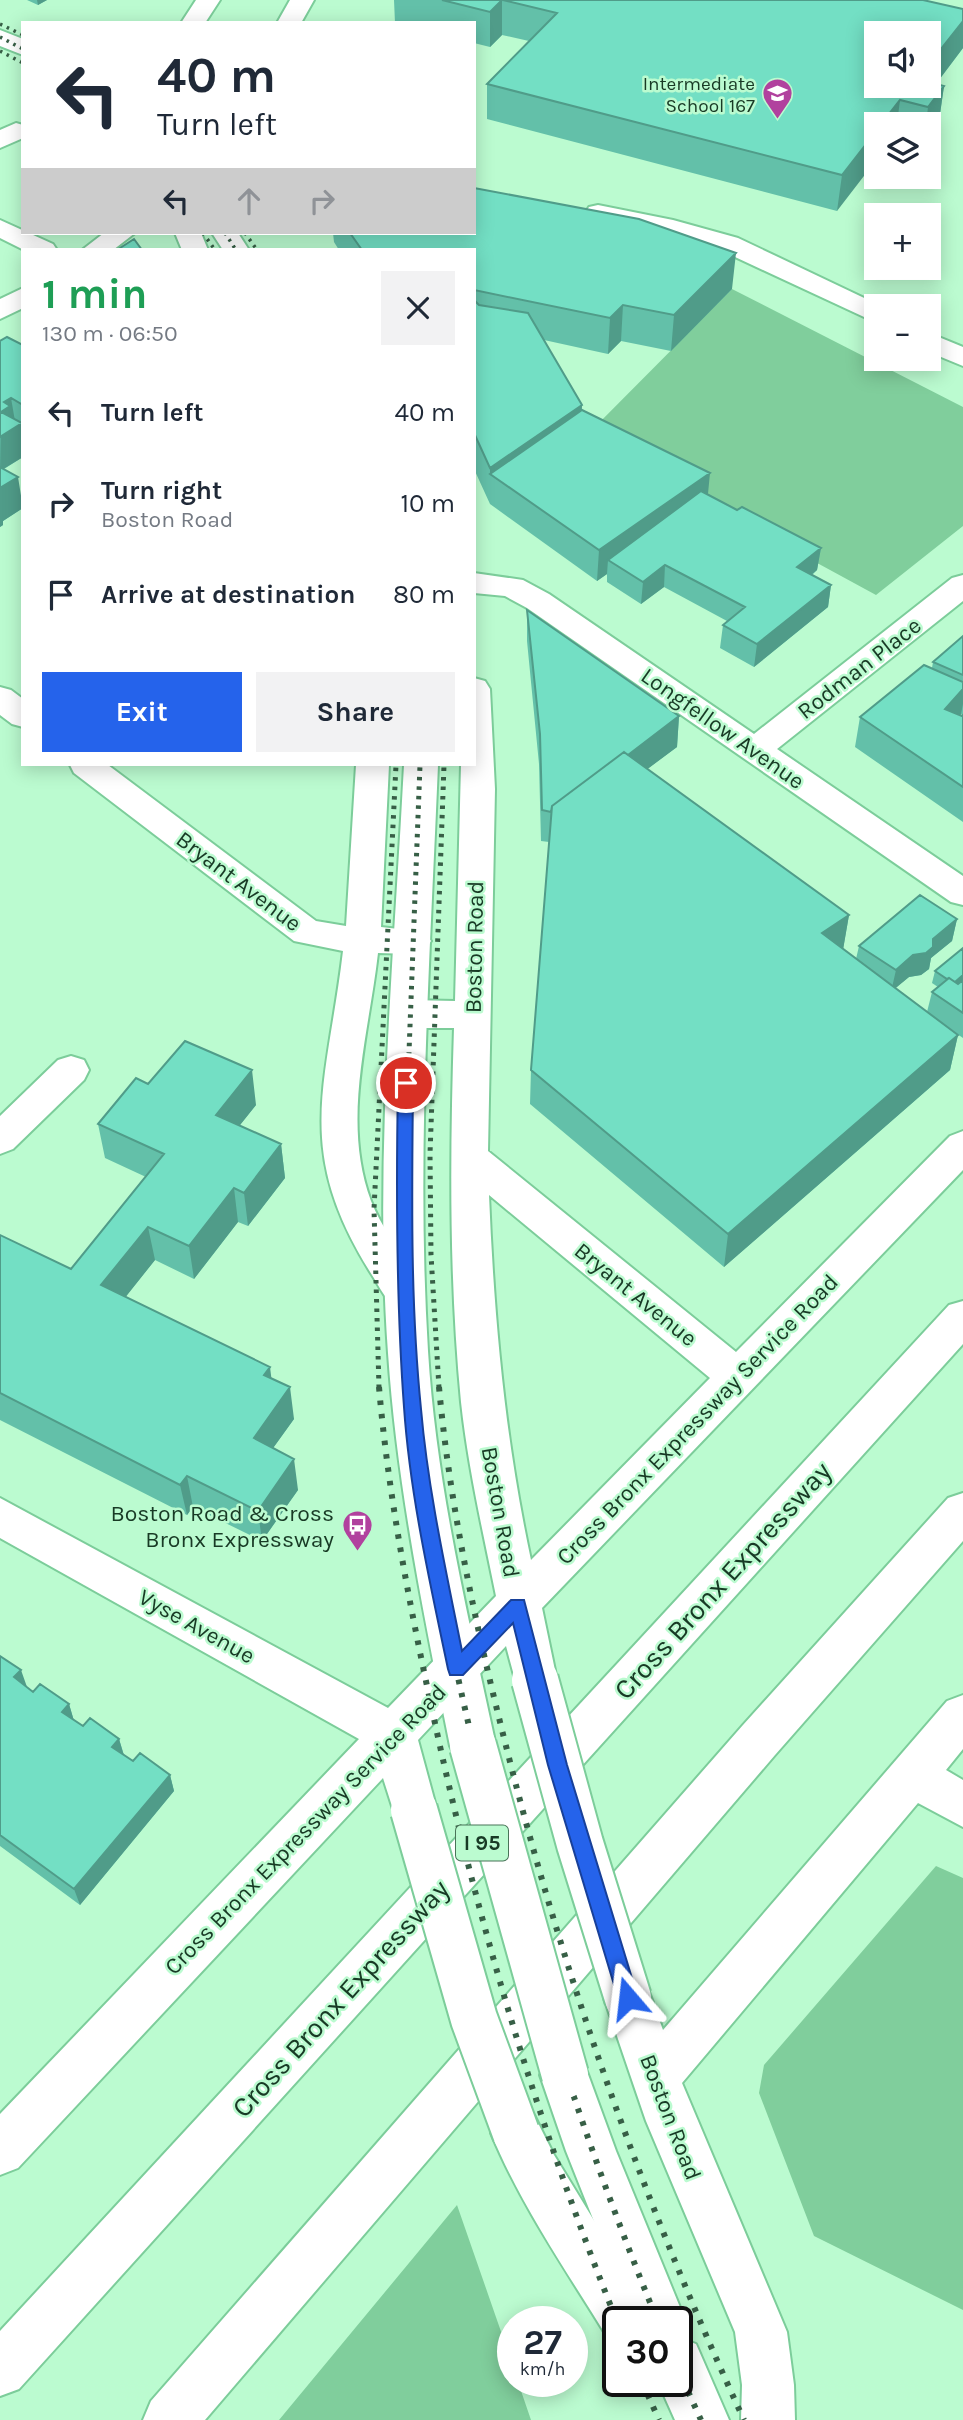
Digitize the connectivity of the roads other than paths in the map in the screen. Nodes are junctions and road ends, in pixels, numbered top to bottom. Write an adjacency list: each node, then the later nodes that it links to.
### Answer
1 (208, 0): 3 (main road)
2 (302, 0): 4 (main road)
3 (194, 21)
4 (290, 21)
5 (0, 37): 6 (main road)
6 (21, 47)
7 (577, 209): 13 (main road)
8 (0, 228): 10 (main road)
9 (119, 235): 11 (main road)
10 (40, 248)
11 (98, 248)
12 (21, 297): 14 (main road)
13 (864, 309)
14 (0, 311)
15 (941, 347): 16 (main road)
16 (963, 358)
17 (476, 583): 22 (main road, Longfellow Avenue)
18 (963, 585): 22 (main road, Rodman Place)
19 (0, 698): 20 (main road)
20 (21, 714)
21 (476, 739): 30 (main road, Boston Road)
22 (755, 750): 26 (main road, Longfellow Avenue)
23 (87, 766): 27 (main road, Bryant Avenue)
24 (373, 766): 27 (main road)
25 (421, 766): 28 (main road)
26 (963, 893)
27 (362, 939): 28 (main road, Bryant Avenue); 35 (main road)
28 (413, 941): 29 (main road)
29 (409, 1014): 30 (main road); 35 (main road)
30 (472, 1015): 34 (main road, Boston Road)
31 (71, 1070): 32 (main road)
32 (0, 1139)
33 (963, 1146): 37 (main road, Cross Bronx Expressway Service Road)
34 (469, 1157): 37 (main road, Bryant Avenue); 40 (main road, Boston Road)
35 (405, 1293): 41 (main road)
36 (963, 1317): 50 (main road, Cross Bronx Expressway / I 95)
37 (738, 1377): 40 (main road, Cross Bronx Expressway Service Road)
38 (963, 1511): 53 (main road)
39 (0, 1517): 43 (main road, Vyse Avenue)
40 (518, 1606): 41 (main road, Cross Bronx Expressway Service Road); 46 (main road, Boston Road, bridge)
41 (457, 1669): 43 (main road, Cross Bronx Expressway Service Road); 49 (main road, bridge)
42 (963, 1716): 44 (main road)
43 (394, 1735): 47 (main road, Cross Bronx Expressway Service Road); 48 (main road, bridge)
44 (912, 1774): 45 (main road); 46 (main road)
45 (963, 1805)
46 (655, 2077): 56 (main road, Boston Road)
47 (0, 2150)
48 (617, 2306)
49 (654, 2306)
50 (0, 2370)
51 (676, 2397): 54 (main road)
52 (692, 2397): 55 (main road)
53 (170, 2420)
54 (693, 2420)
55 (702, 2420)
56 (768, 2420)

